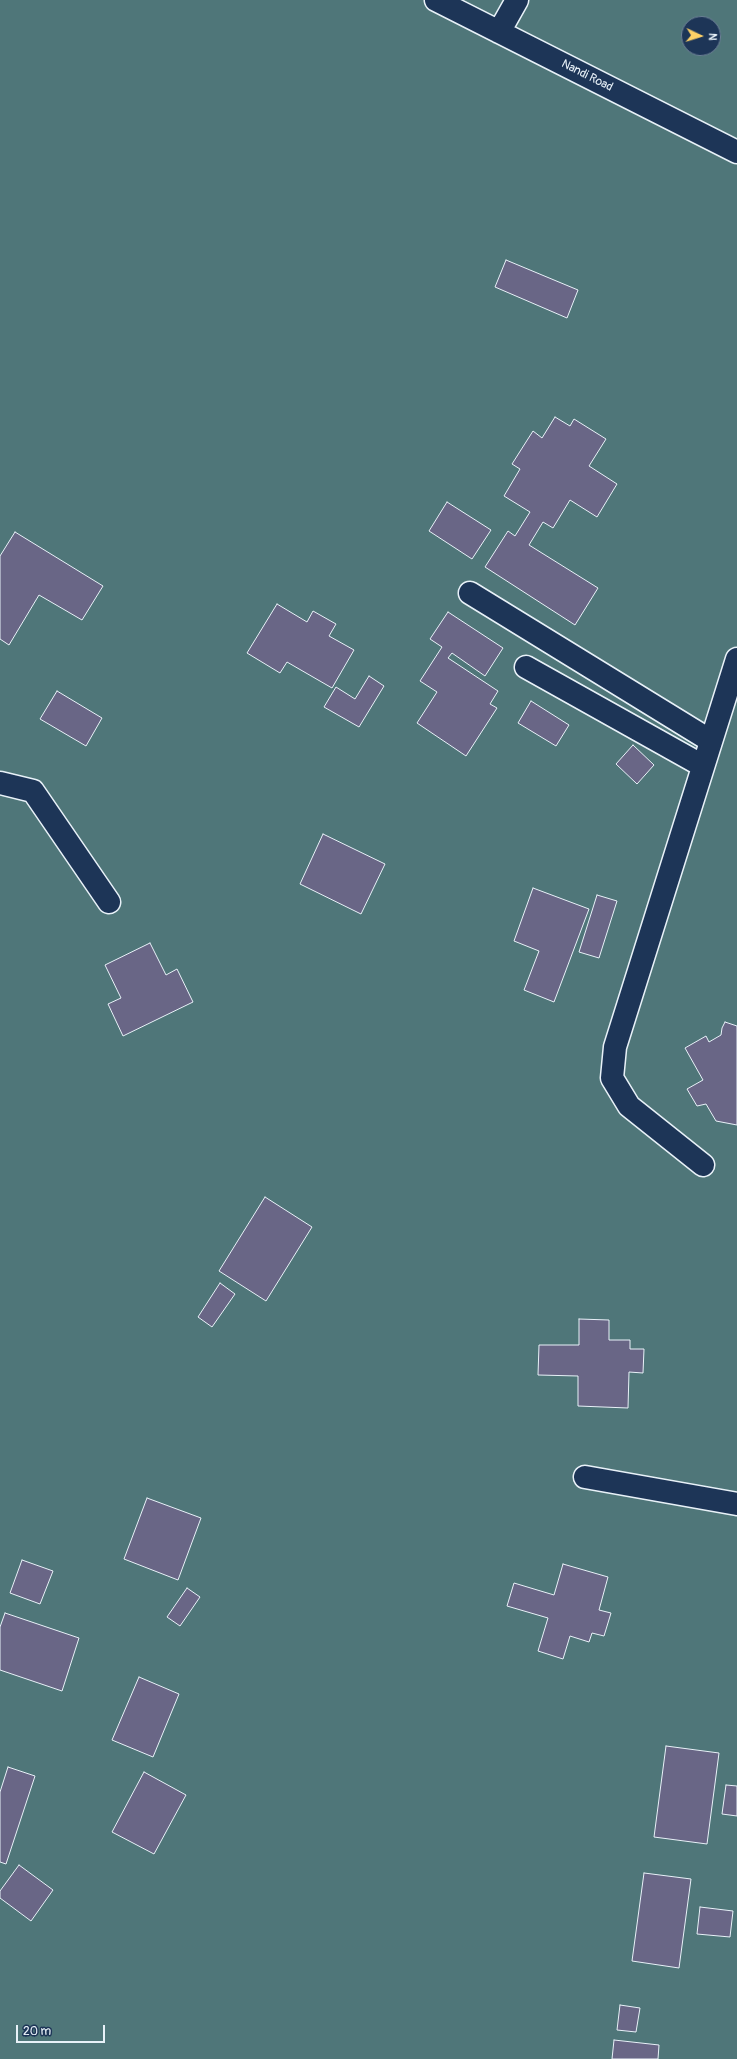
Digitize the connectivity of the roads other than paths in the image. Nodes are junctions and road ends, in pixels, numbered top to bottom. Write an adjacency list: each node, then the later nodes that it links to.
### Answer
1 (436, 0): 3 (street, Nandi Road)
2 (517, 0): 3 (street)
3 (499, 32): 4 (street, Nandi Road)
4 (737, 152)
5 (470, 593): 8 (street)
6 (737, 659): 8 (street)
7 (526, 668): 9 (street)
8 (711, 741): 9 (street)
9 (703, 766): 12 (street)
10 (0, 783): 11 (street)
11 (109, 902)
12 (703, 1165)
13 (585, 1477): 14 (street)
14 (737, 1504)

